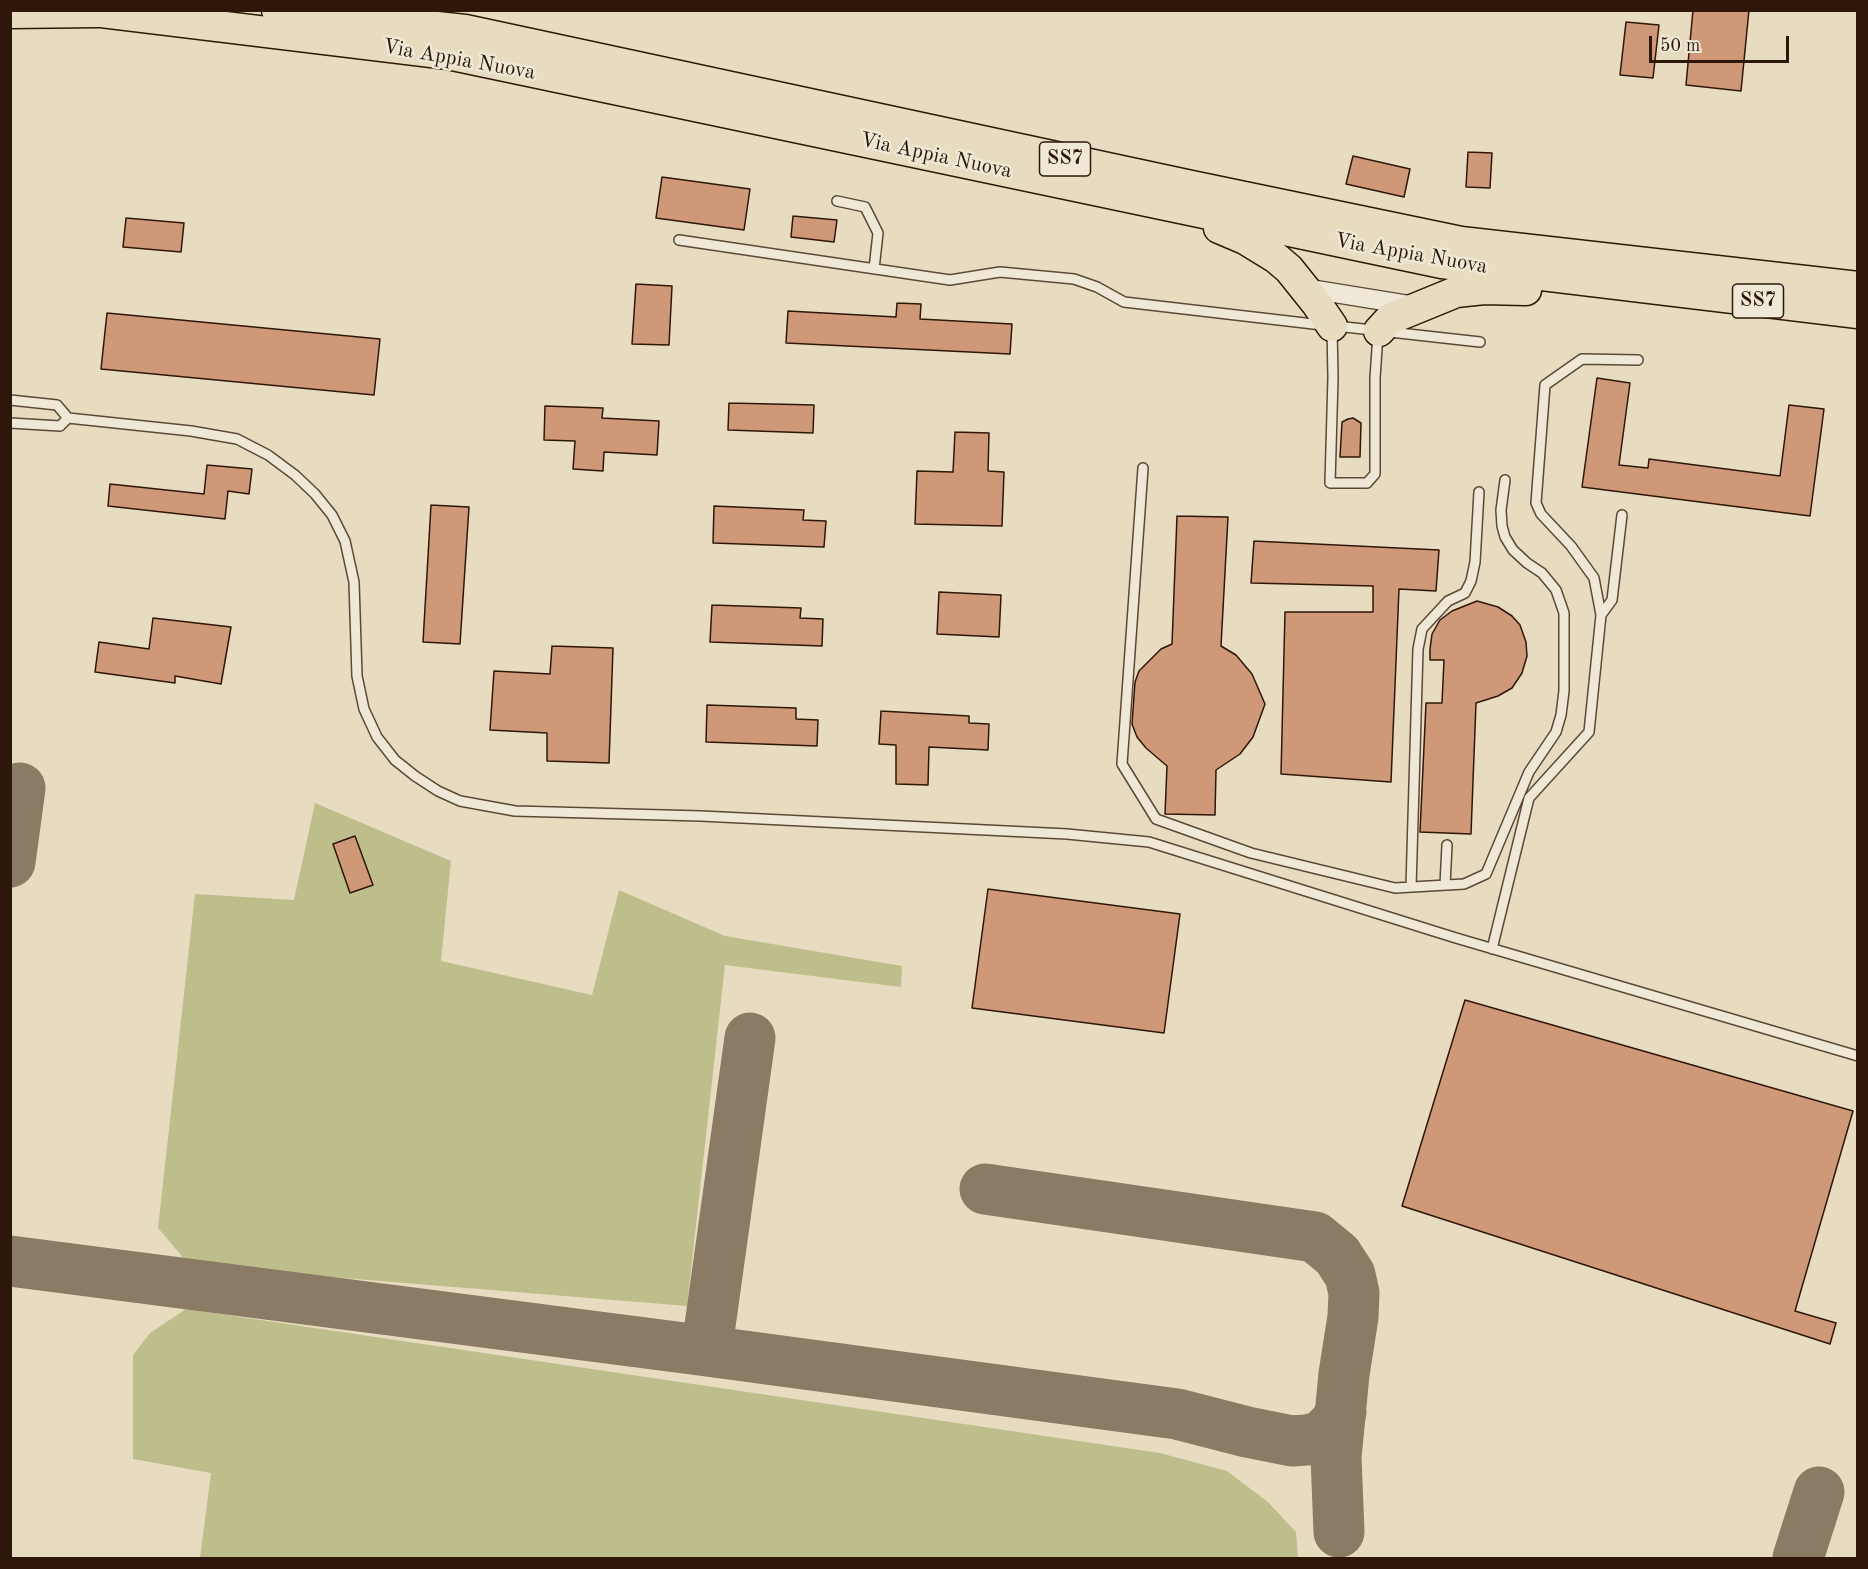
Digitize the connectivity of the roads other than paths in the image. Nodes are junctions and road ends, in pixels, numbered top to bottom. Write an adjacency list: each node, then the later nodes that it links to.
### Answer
1 (277, 10): 8 (main road, Via Appia Nuova / SS7)
2 (91, 11): 3 (main road, Via Appia Nuova); 4 (main road, Via Appia Nuova / SS7)
3 (10, 13)
4 (1140, 199): 9 (main road); 10 (main road, Via Appia Nuova / SS7)
5 (837, 201): 7 (lane)
6 (679, 240): 7 (lane)
7 (874, 269): 13 (lane)
8 (1857, 287)
9 (1304, 288): 11 (street); 13 (main road)
10 (1658, 290): 11 (main road); 12 (main road, Via Appia Nuova / SS7)
11 (1420, 307): 14 (main road)
12 (1857, 313)
13 (1332, 326): 14 (lane); 14 (lane)
14 (1378, 331): 15 (lane)
15 (1480, 342)
16 (1638, 360): 24 (lane)
17 (10, 400): 18 (lane)
18 (68, 418): 19 (lane); 28 (lane)
19 (10, 423)
20 (1143, 468): 27 (lane)
21 (1505, 480): 26 (lane)
22 (1479, 492): 27 (lane)
23 (1622, 515): 24 (lane)
24 (1601, 615): 28 (lane)
25 (1447, 845): 26 (lane)
26 (1445, 885): 27 (lane)
27 (1411, 887)
28 (1492, 949): 29 (lane)
29 (1857, 1056)

